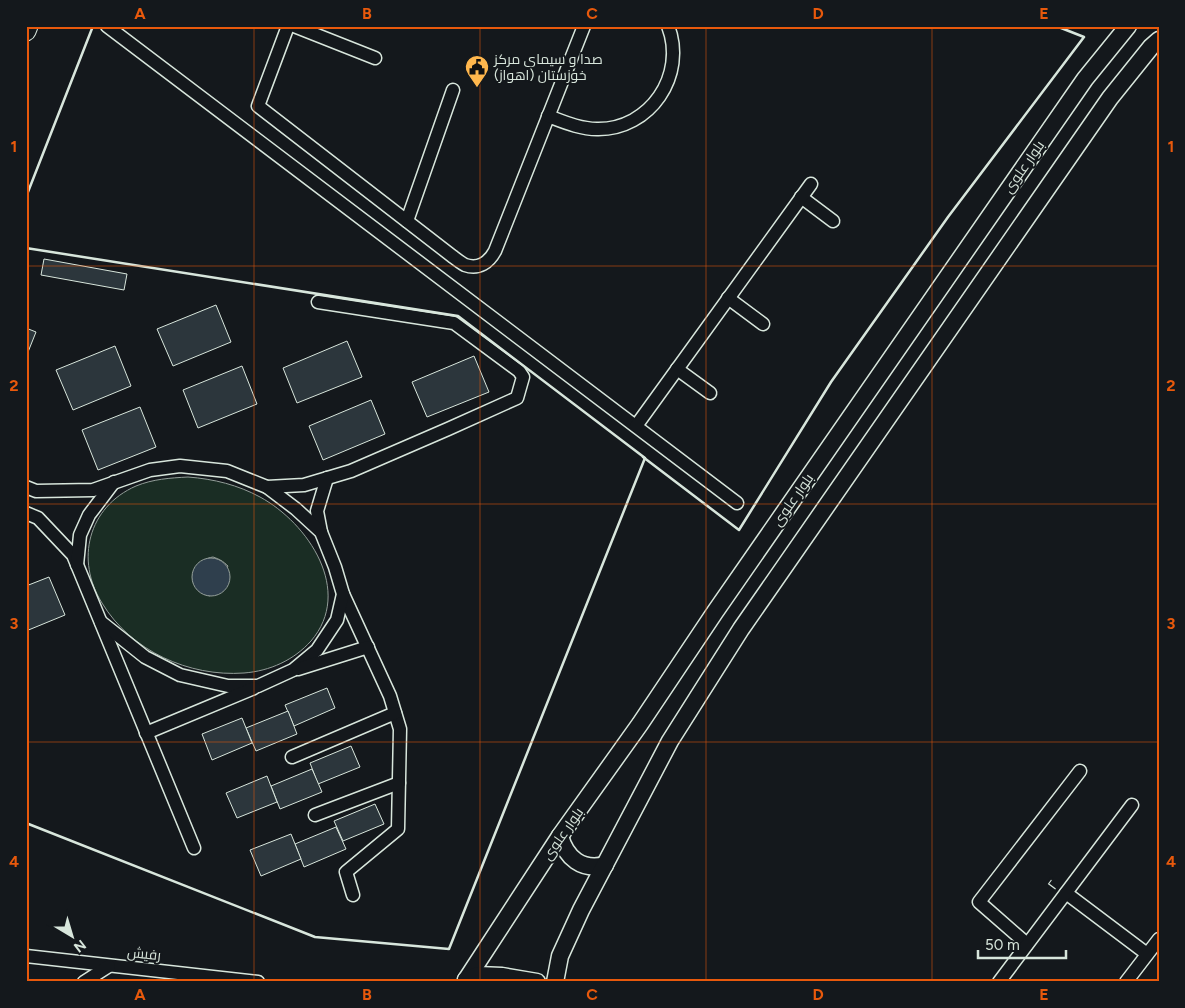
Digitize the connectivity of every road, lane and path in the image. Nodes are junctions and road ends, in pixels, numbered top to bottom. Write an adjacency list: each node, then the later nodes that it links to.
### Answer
1 (28, 26): 8 (highway)
2 (107, 26): 22 (street)
3 (288, 26): 15 (street)
4 (294, 26): 10 (street)
5 (584, 26): 12 (street)
6 (668, 26): 12 (street)
7 (1128, 26): 43 (main road, بلوار علوی)
8 (26, 31)
9 (1159, 40): 45 (main road)
10 (375, 58)
11 (454, 90): 15 (street)
12 (548, 116): 15 (street)
13 (811, 184): 14 (street)
14 (801, 197): 16 (street); 17 (street)
15 (407, 221)
16 (834, 221)
17 (728, 298): 19 (street); 20 (street)
18 (318, 302): 23 (street)
19 (763, 324)
20 (677, 369): 21 (street); 22 (street)
21 (710, 393)
22 (636, 426): 27 (street)
23 (327, 478): 26 (street); 29 (street)
24 (114, 482): 25 (street); 26 (street); 30 (street)
25 (26, 487)
26 (267, 487): 29 (street)
27 (737, 503)
28 (26, 513): 30 (street)
29 (321, 532): 31 (street)
30 (77, 565): 32 (street)
31 (343, 594): 33 (street); 34 (street)
32 (101, 622): 35 (street); 37 (street)
33 (368, 647): 34 (street); 36 (street)
34 (293, 670): 35 (street)
35 (258, 686): 37 (street)
36 (395, 713): 38 (street); 40 (street)
37 (146, 733): 44 (street)
38 (292, 756)
39 (1080, 771): 49 (street)
40 (399, 783): 42 (street); 47 (street)
41 (1132, 806): 46 (street, ۲)
42 (315, 815)
43 (560, 836): 45 (main road); 54 (main road, بلوار علوی)
44 (194, 848)
45 (605, 865): 58 (main road)
46 (1066, 893): 49 (street, ۲); 50 (street)
47 (353, 895)
48 (1159, 939): 50 (street)
49 (1027, 944): 59 (street, ۲)
50 (1147, 954): 60 (street)
51 (26, 956): 52 (street, رفیش)
52 (108, 966): 53 (street); 56 (street, رفیش)
53 (100, 978): 55 (street)
54 (466, 981): 57 (main road)
55 (84, 982)
56 (258, 982)
57 (537, 982)
58 (555, 982)
59 (999, 982)
60 (1126, 982)

